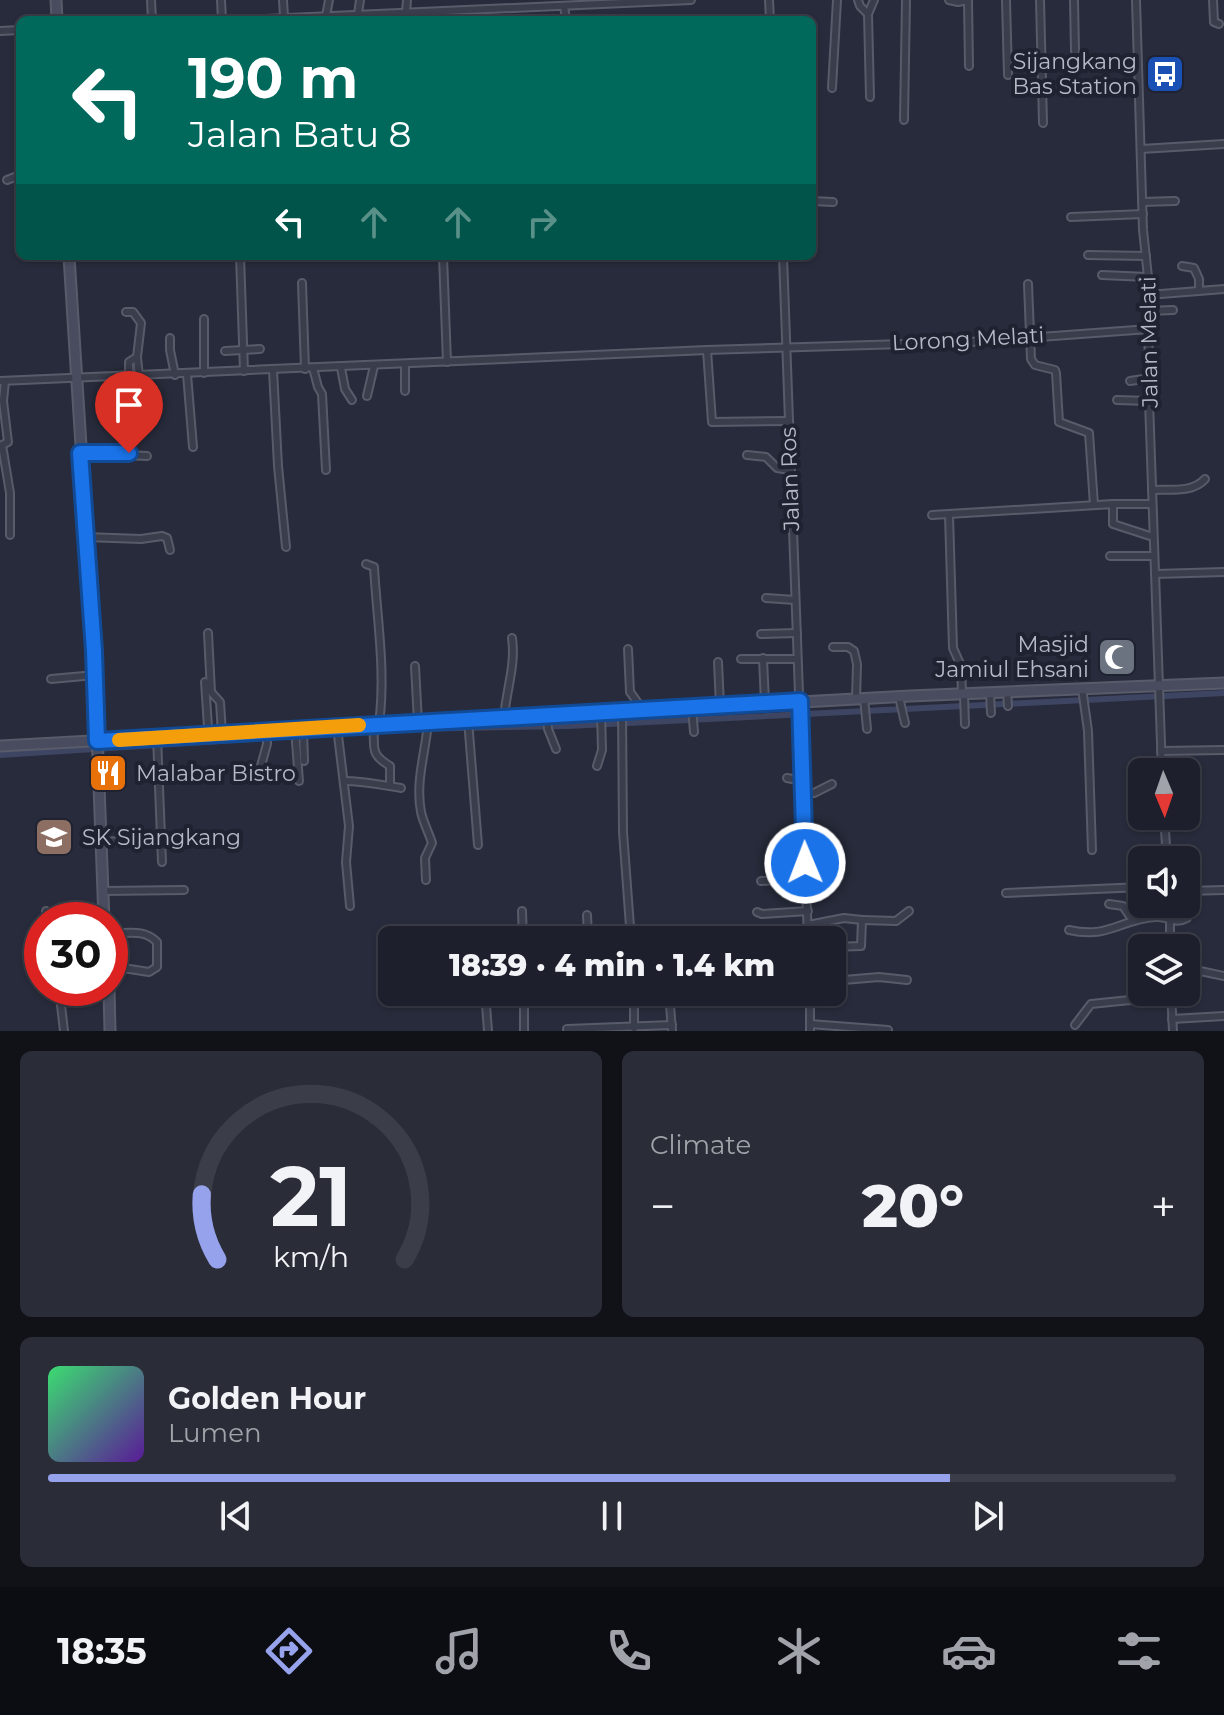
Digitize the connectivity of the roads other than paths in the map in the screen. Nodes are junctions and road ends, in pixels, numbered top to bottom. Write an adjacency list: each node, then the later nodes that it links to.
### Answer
1 (360, 0): 22 (street)
2 (407, 0): 21 (street)
3 (498, 0): 20 (street)
4 (674, 0): 5 (street); 17 (street)
5 (691, 0)
6 (837, 0): 31 (street)
7 (858, 0): 23 (street)
8 (874, 0): 23 (street)
9 (906, 0): 33 (street)
10 (949, 0): 11 (street)
11 (968, 0): 29 (street)
12 (1006, 0): 30 (street)
13 (1040, 0): 34 (street)
14 (1074, 0): 28 (street)
15 (1136, 0): 36 (street, Jalan Melati)
16 (1213, 0): 27 (street)
17 (649, 1): 19 (street)
18 (555, 3): 19 (street); 20 (street)
19 (567, 4)
20 (498, 8): 21 (street)
21 (406, 12): 26 (street)
22 (358, 14): 24 (street); 25 (street)
23 (868, 14): 32 (street)
24 (340, 16)
25 (383, 16)
26 (397, 16)
27 (1219, 24)
28 (1075, 51)
29 (969, 66)
30 (1008, 75)
31 (832, 88)
32 (870, 97)
33 (904, 120)
34 (1043, 123)
35 (1224, 144): 36 (street)
36 (1141, 149): 42 (street, Jalan Melati)
37 (16, 177): 38 (street)
38 (7, 180)
39 (816, 201): 41 (street)
40 (1175, 201): 42 (street)
41 (833, 202)
42 (1142, 202): 43 (street, Jalan Melati)
43 (1143, 214): 44 (street); 46 (street, Jalan Melati)
44 (1071, 217)
45 (1088, 255): 46 (street)
46 (1146, 256): 53 (street, Jalan Melati)
47 (69, 260): 83 (street)
48 (240, 260): 69 (street)
49 (443, 260): 73 (street)
50 (783, 260): 67 (street, Jalan Ros)
51 (1182, 266): 58 (street)
52 (1102, 275): 53 (street)
53 (1148, 277): 59 (street, Jalan Melati)
54 (302, 283): 76 (street)
55 (1028, 284): 66 (street)
56 (1137, 289): 59 (street)
57 (1224, 289): 58 (street)
58 (1199, 290): 59 (street)
59 (1148, 292): 61 (street, Jalan Melati)
60 (1173, 310): 61 (street)
61 (1148, 311): 64 (street, Jalan Melati)
62 (126, 312): 72 (street)
63 (204, 319): 80 (street)
64 (1149, 329): 66 (street, Lorong Melati); 86 (street, Jalan Melati)
65 (170, 338): 82 (street)
66 (1031, 338): 67 (street, Lorong Melati); 105 (street)
67 (786, 347): 70 (street, Lorong Melati); 94 (street, Jalan Ros)
68 (260, 349): 69 (street)
69 (244, 350): 71 (street); 79 (street)
70 (707, 350): 73 (street, Lorong Melati); 94 (street)
71 (225, 351)
72 (137, 357): 84 (street); 85 (street)
73 (447, 362): 74 (street, Lorong Melati)
74 (405, 364): 75 (street, Lorong Melati); 89 (street)
75 (374, 366): 77 (street, Lorong Melati); 90 (street)
76 (309, 368): 77 (street, Lorong Melati); 78 (street, Lorong Melati); 99 (street)
77 (341, 368): 91 (street)
78 (273, 370): 79 (street, Lorong Melati); 111 (street)
79 (244, 371): 80 (street, Lorong Melati)
80 (204, 373): 81 (street, Lorong Melati)
81 (187, 374): 82 (street, Lorong Melati); 95 (street)
82 (175, 375): 85 (street, Lorong Melati)
83 (75, 376): 84 (street, Lorong Melati); 87 (street, Lorong Melati); 96 (street)
84 (129, 376): 85 (street, Lorong Melati)
85 (139, 376)
86 (1150, 378): 88 (street); 93 (street, Jalan Melati)
87 (2, 381): 108 (street)
88 (1130, 381)
89 (405, 391)
90 (367, 396)
91 (352, 400)
92 (1117, 400): 93 (street)
93 (1149, 401): 102 (street, Jalan Melati)
94 (788, 421): 100 (street, Jalan Ros)
95 (193, 447)
96 (80, 453): 98 (street); 109 (street)
97 (747, 455): 100 (street)
98 (147, 456)
99 (326, 470)
100 (790, 470): 119 (street, Jalan Ros)
101 (1205, 479): 102 (street)
102 (1152, 490): 104 (street, Jalan Melati)
103 (1113, 504): 104 (street); 105 (street); 110 (street)
104 (1152, 504): 110 (street, Jalan Melati)
105 (1094, 505): 107 (street)
106 (932, 515): 107 (street)
107 (949, 515): 138 (street)
108 (10, 535)
109 (85, 537): 112 (street); 131 (street)
110 (1153, 537): 114 (street, Jalan Melati)
111 (286, 547)
112 (170, 550)
113 (1110, 556): 114 (street)
114 (1154, 556): 117 (street, Jalan Melati)
115 (366, 564): 157 (street)
116 (1224, 572): 117 (street)
117 (1155, 574): 135 (street, Jalan Melati)
118 (766, 598): 119 (street)
119 (795, 600): 121 (street, Jalan Ros)
120 (208, 633): 161 (street)
121 (797, 633): 122 (street); 128 (street, Jalan Ros)
122 (761, 634)
123 (512, 638): 148 (street)
124 (833, 647): 139 (street)
125 (628, 649): 144 (street)
126 (763, 658): 127 (street); 128 (street); 141 (street)
127 (741, 659)
128 (797, 659): 142 (street, Jalan Ros)
129 (718, 662): 143 (street)
130 (415, 666): 151 (street)
131 (95, 675): 132 (street); 164 (street)
132 (51, 679)
133 (205, 682): 160 (street)
134 (1224, 683): 135 (street)
135 (1159, 689): 136 (street); 168 (street, Jalan Melati)
136 (1082, 692): 137 (street); 183 (street)
137 (990, 696): 138 (street); 146 (street)
138 (964, 697): 140 (street); 153 (street)
139 (862, 700): 140 (street); 142 (street); 158 (street)
140 (900, 700): 152 (street)
141 (765, 703): 142 (street); 143 (street)
142 (800, 704): 175 (street, Jalan Ros)
143 (720, 706): 145 (street)
144 (643, 710): 145 (street); 147 (street)
145 (692, 711): 156 (street)
146 (991, 713)
147 (622, 714): 149 (street); 209 (street)
148 (504, 718): 150 (street); 154 (street)
149 (602, 720): 150 (street); 171 (street)
150 (548, 722): 166 (street)
151 (425, 723): 154 (street); 157 (street); 186 (street)
152 (905, 723)
153 (965, 724)
154 (468, 726): 182 (street)
155 (337, 728): 157 (street); 159 (street); 174 (street)
156 (693, 728)
157 (375, 729): 177 (street)
158 (867, 729)
159 (299, 733): 162 (street); 173 (street)
160 (203, 734): 161 (street); 163 (street)
161 (222, 734): 162 (street)
162 (267, 736): 170 (street)
163 (157, 737): 164 (street); 184 (street)
164 (98, 743): 165 (street); 181 (street)
165 (0, 746)
166 (556, 749)
167 (1224, 750): 168 (street)
168 (1161, 751): 169 (street, Jalan Melati)
169 (1161, 758)
170 (261, 766)
171 (597, 766)
172 (787, 778): 175 (street)
173 (299, 781)
174 (344, 781): 177 (street); 196 (street)
175 (803, 781): 179 (street, Jalan Ros)
176 (832, 784): 179 (street)
177 (390, 786): 178 (street)
178 (401, 788)
179 (804, 794): 185 (street, Jalan Ros)
180 (155, 839): 181 (street)
181 (103, 842): 191 (street)
182 (478, 845)
183 (1092, 850)
184 (162, 862)
185 (805, 863): 187 (street); 198 (street, Jalan Ros)
186 (426, 880)
187 (761, 881)
188 (1128, 887): 193 (street)
189 (184, 890): 191 (street)
190 (1224, 890): 192 (street)
191 (104, 891): 194 (street)
192 (1200, 891)
193 (1006, 893)
194 (104, 902)
195 (1109, 904): 204 (street)
196 (350, 906)
197 (522, 911): 207 (street)
198 (808, 911): 200 (street); 206 (street, Jalan Ros)
199 (909, 911): 203 (street)
200 (757, 912)
201 (587, 915): 208 (street)
202 (1187, 918): 205 (street)
203 (862, 920): 206 (street); 213 (street)
204 (1133, 921): 205 (street); 210 (street)
205 (1170, 921): 212 (street)
206 (808, 925)
207 (523, 926)
208 (588, 926)
209 (630, 926)
210 (1069, 930)
211 (128, 933): 214 (street)
212 (1170, 934)
213 (846, 947)
214 (128, 969)
215 (1200, 971): 216 (street)
216 (1224, 976)
217 (846, 980): 218 (street)
218 (907, 980)
219 (1128, 1000): 230 (street)
220 (61, 1006): 236 (street)
221 (109, 1006): 237 (street)
222 (486, 1006): 238 (street)
223 (524, 1006): 239 (street)
224 (634, 1006): 234 (street)
225 (670, 1006): 231 (street)
226 (810, 1006): 232 (street)
227 (1171, 1006): 229 (street)
228 (1224, 1016): 229 (street)
229 (1172, 1019): 240 (street)
230 (1075, 1025)
231 (672, 1028): 234 (street)
232 (810, 1028): 235 (street)
233 (567, 1029): 234 (street)
234 (634, 1029)
235 (888, 1030)
236 (64, 1031)
237 (110, 1031)
238 (488, 1031)
239 (524, 1031)
240 (1173, 1031)

